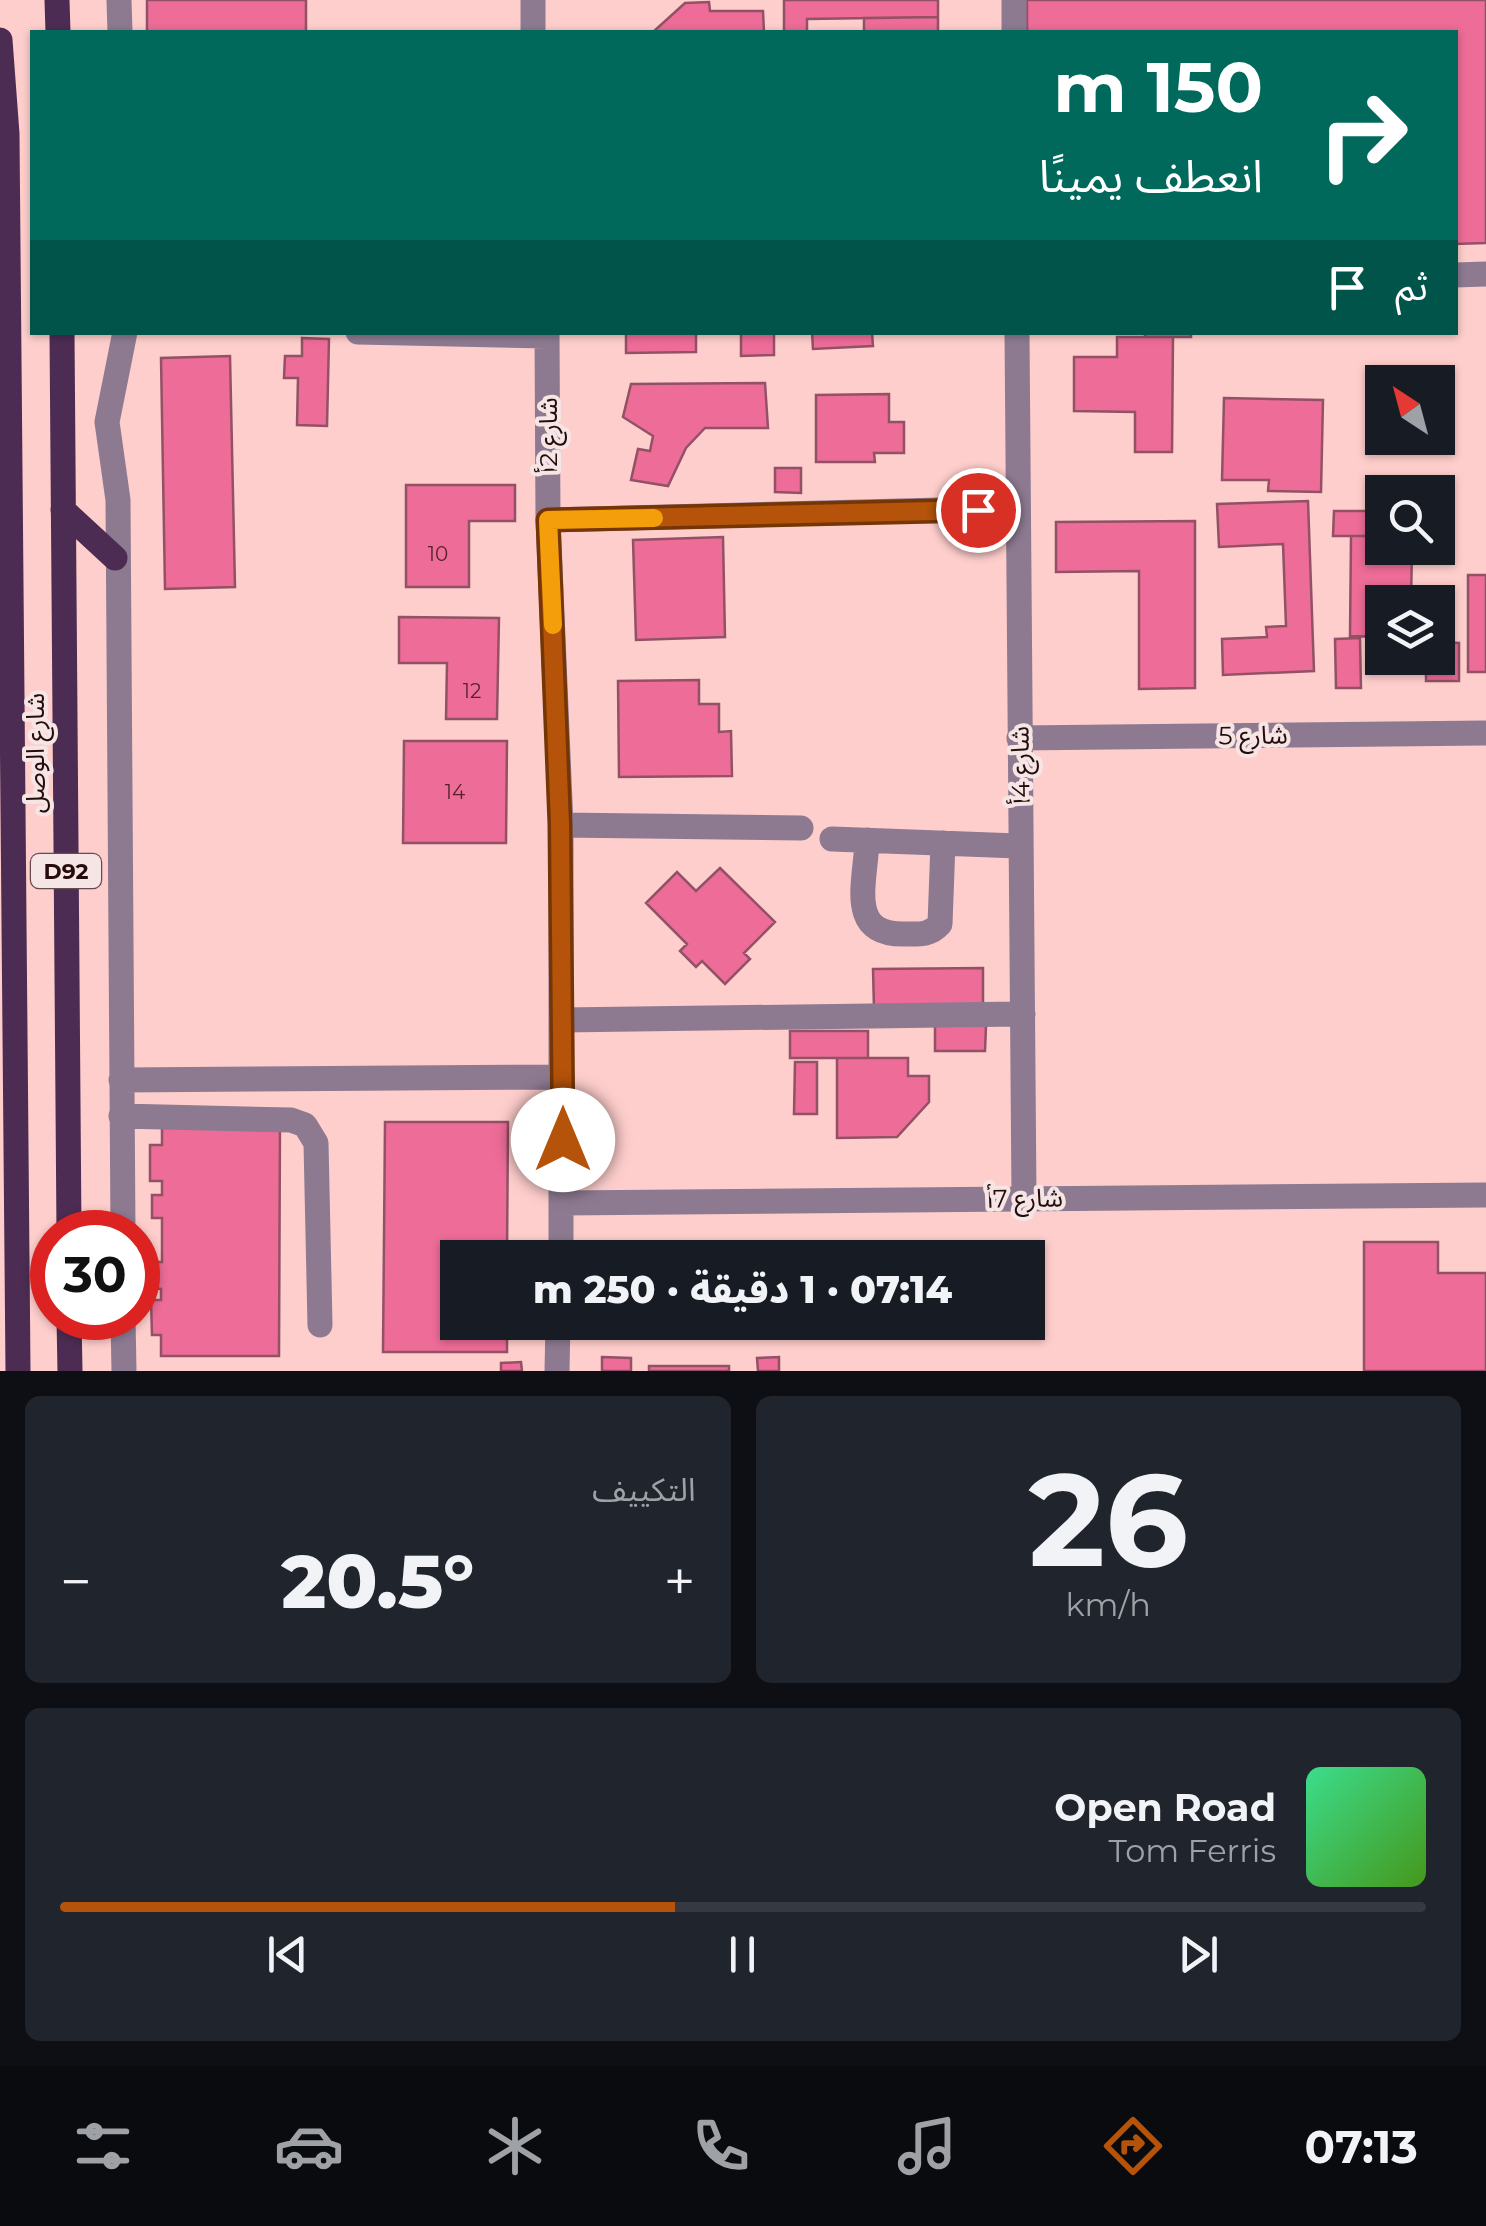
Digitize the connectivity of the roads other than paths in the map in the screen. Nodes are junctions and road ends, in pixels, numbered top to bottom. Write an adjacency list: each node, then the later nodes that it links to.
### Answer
1 (57, 0): 4 (main road)
2 (119, 0): 5 (street)
3 (1014, 0): 6 (street)
4 (58, 30)
5 (120, 30)
6 (1014, 30)
7 (0, 40): 8 (main road, شارع الوصل / D92)
8 (4, 134): 27 (main road, شارع الوصل / D92)
9 (1486, 274): 10 (street)
10 (1458, 275)
11 (62, 335): 16 (main road, شارع الوصل / D92)
12 (124, 335): 18 (street)
13 (547, 335): 17 (street, شارع 2أ)
14 (1017, 335): 15 (street, شارع 4أ)
15 (1018, 508): 17 (street); 20 (street, شارع 4أ)
16 (64, 510): 18 (main road); 36 (main road, شارع الوصل / D92)
17 (548, 520): 21 (street, شارع 2أ)
18 (115, 558): 31 (street)
19 (1486, 733): 20 (street, شارع 5)
20 (1019, 738): 26 (street, شارع 4أ)
21 (560, 824): 22 (street); 29 (street, شارع 2أ)
22 (801, 828)
23 (832, 839): 24 (street)
24 (868, 840): 25 (street); 25 (street)
25 (943, 843): 26 (street)
26 (1022, 846): 28 (street, شارع 4أ)
27 (8, 903): 43 (main road, شارع الوصل / D92)
28 (1022, 1014): 29 (street); 34 (street, شارع 4أ)
29 (562, 1020): 30 (street, شارع 2أ)
30 (562, 1078): 31 (street); 35 (street, شارع 2أ)
31 (121, 1080): 32 (street)
32 (121, 1116): 37 (street); 39 (street)
33 (1486, 1194): 34 (street, شارع 7أ)
34 (1024, 1198): 35 (street, شارع 7أ)
35 (563, 1203): 38 (street, شارع 2أ)
36 (68, 1210)
37 (122, 1210)
38 (562, 1240)
39 (320, 1324)
40 (69, 1340): 44 (main road)
41 (124, 1340): 45 (street)
42 (557, 1340): 46 (street)
43 (18, 1371)
44 (70, 1371)
45 (124, 1371)
46 (556, 1371)

